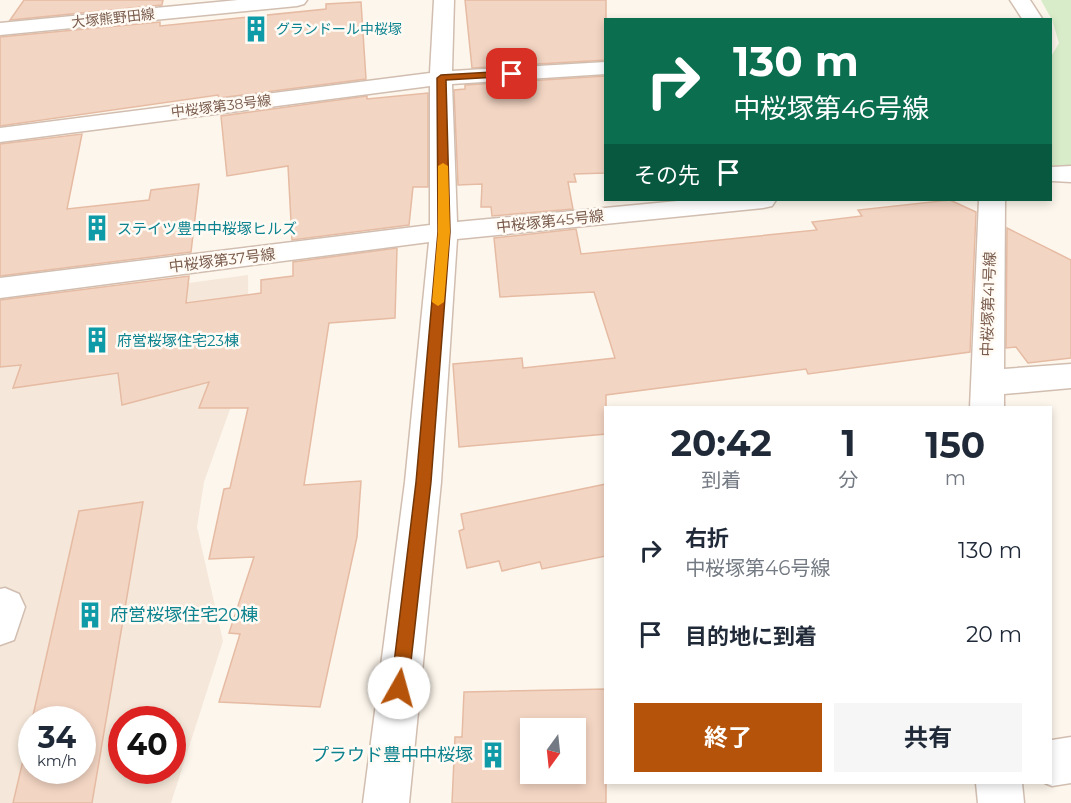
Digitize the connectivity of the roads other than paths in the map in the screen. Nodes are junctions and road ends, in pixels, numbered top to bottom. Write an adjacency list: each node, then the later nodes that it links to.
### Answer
1 (297, 0): 5 (street, 大塚熊野田線)
2 (444, 0): 7 (street)
3 (1020, 0): 4 (street)
4 (1032, 18)
5 (0, 29)
6 (604, 68): 7 (street, 中桜塚第38号線)
7 (441, 78): 8 (street, 中桜塚第38号線); 13 (street)
8 (0, 135)
9 (1052, 174): 10 (street)
10 (1071, 174)
11 (753, 201): 13 (street, 中桜塚第45号線)
12 (992, 201): 16 (street, 中桜塚第41号線)
13 (444, 232): 14 (street, 中桜塚第37号線); 22 (street)
14 (0, 288)
15 (1071, 376): 16 (street)
16 (986, 395)
17 (0, 608): 18 (street)
18 (0, 626)
19 (1071, 760): 20 (street)
20 (1052, 763)
21 (999, 784): 23 (street)
22 (386, 803)
23 (1001, 803)

